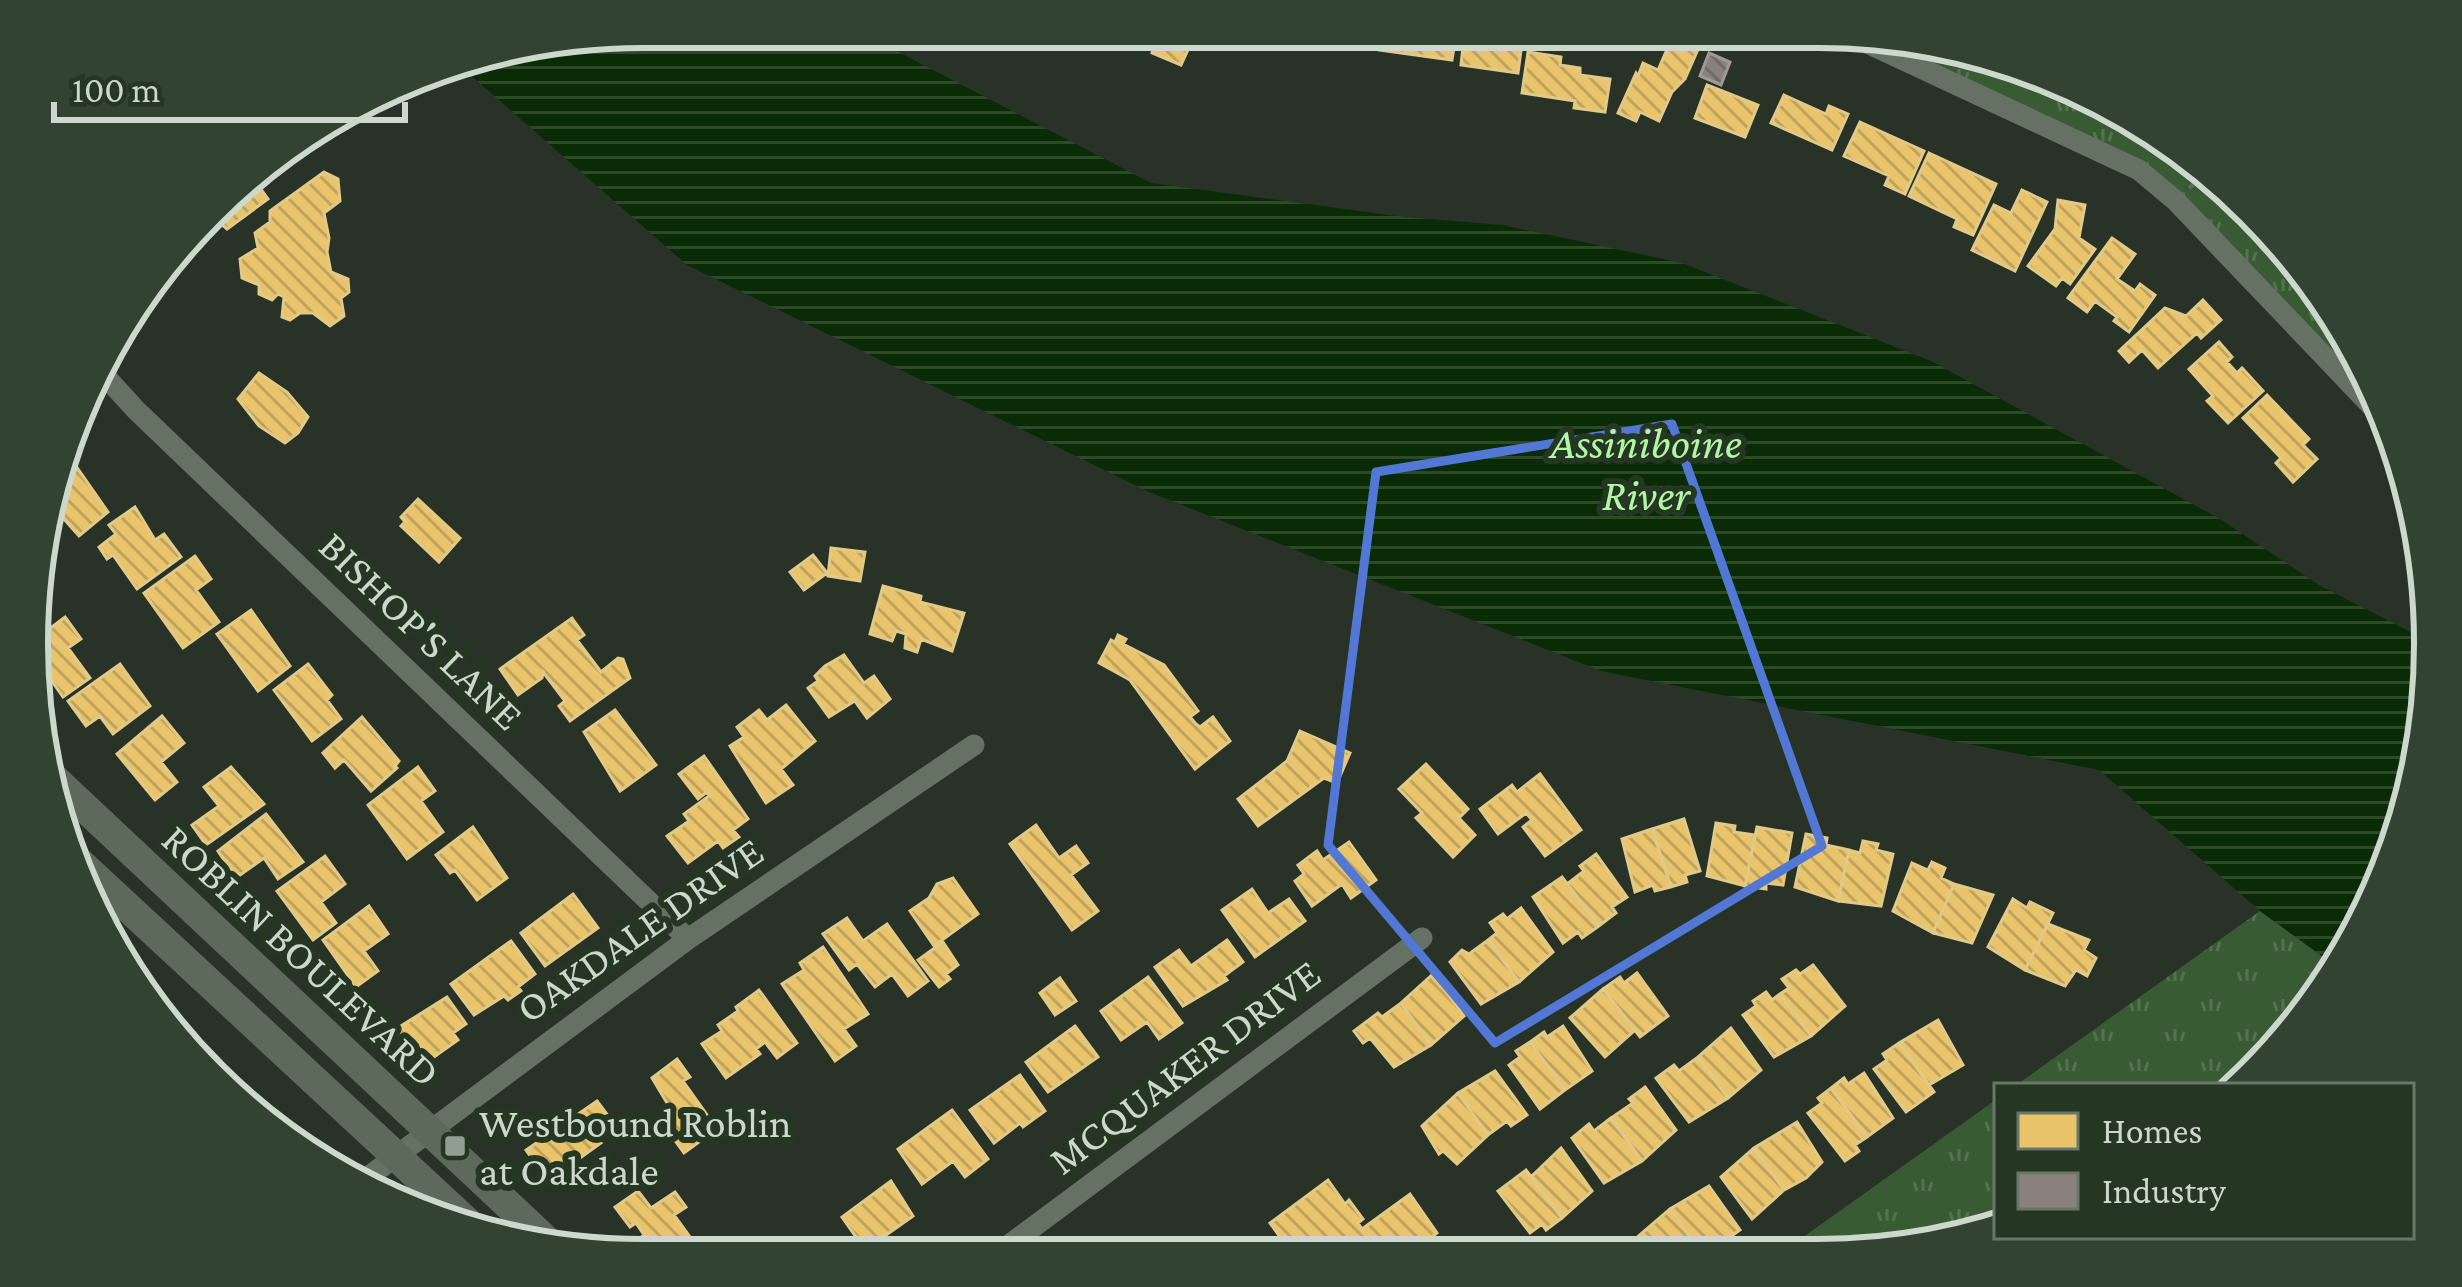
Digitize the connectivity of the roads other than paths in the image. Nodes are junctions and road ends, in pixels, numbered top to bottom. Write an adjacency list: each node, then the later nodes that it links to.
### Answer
1 (1886, 52): 3 (street)
2 (109, 380): 8 (street, BISHOP'S LANE)
3 (2358, 392)
4 (974, 745): 8 (street, OAKDALE DRIVE)
5 (66, 791): 9 (main road, ROBLIN BOULEVARD)
6 (95, 876): 10 (main road, ROBLIN BOULEVARD)
7 (1422, 938): 14 (street, MCQUAKER DRIVE)
8 (688, 939): 9 (street, OAKDALE DRIVE)
9 (427, 1130): 10 (street, OAKDALE DRIVE); 13 (main road, ROBLIN BOULEVARD)
10 (398, 1156): 11 (street, OAKDALE DRIVE); 12 (main road, ROBLIN BOULEVARD)
11 (373, 1174)
12 (451, 1207)
13 (534, 1229)
14 (1018, 1239)

